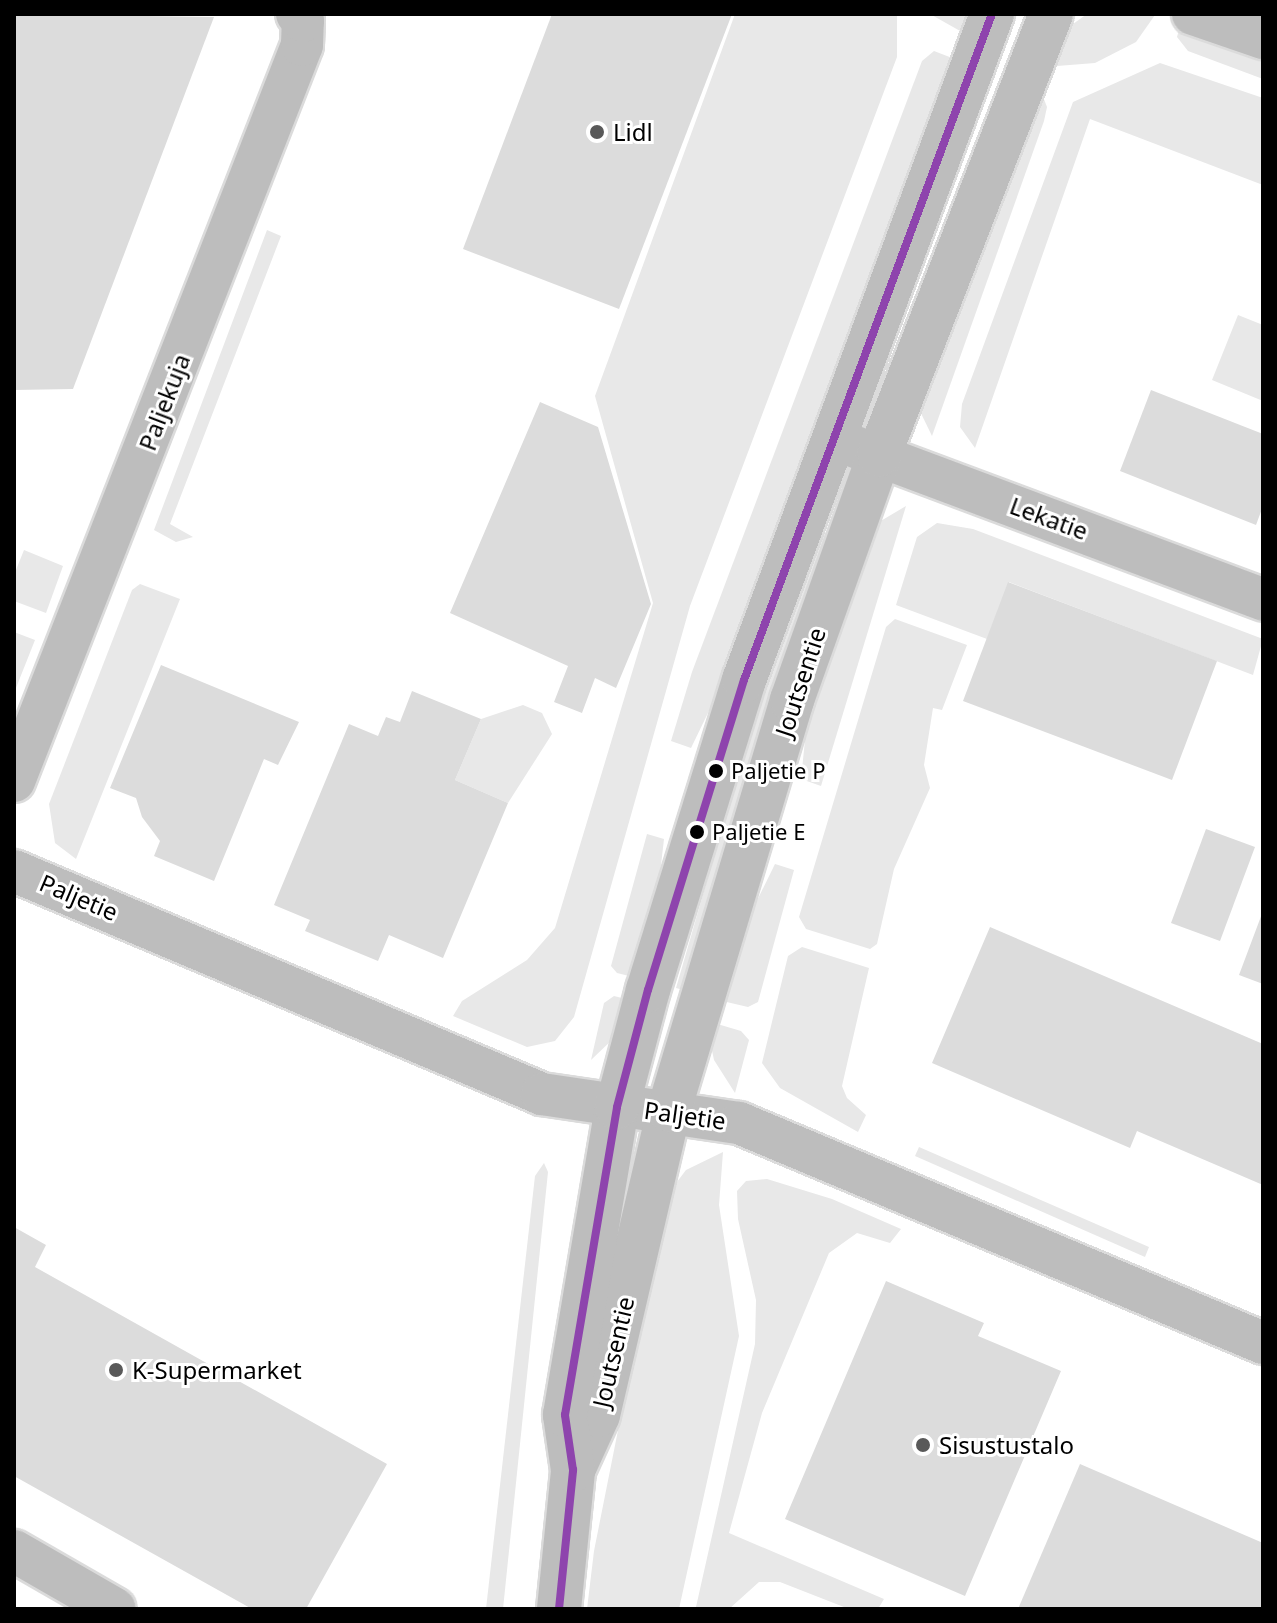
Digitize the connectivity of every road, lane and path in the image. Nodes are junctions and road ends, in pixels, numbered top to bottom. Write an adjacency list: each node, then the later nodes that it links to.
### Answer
1 (992, 14): 6 (main road, Joutsentie)
2 (1051, 14): 7 (main road, Joutsentie)
3 (1193, 14): 5 (street)
4 (300, 17): 9 (street, Paljekuja)
5 (1263, 38)
6 (834, 439): 7 (street, Lekatie); 11 (main road, Joutsentie)
7 (879, 455): 8 (street, Lekatie); 12 (main road, Joutsentie)
8 (1263, 599)
9 (14, 781)
10 (14, 871): 11 (street, Paljetie)
11 (617, 1107): 12 (street, Paljetie); 14 (main road, Joutsentie)
12 (669, 1110): 13 (street, Paljetie); 14 (main road, Joutsentie)
13 (1263, 1343)
14 (573, 1470): 17 (main road)
15 (14, 1551): 16 (street)
16 (115, 1609)
17 (559, 1609)

